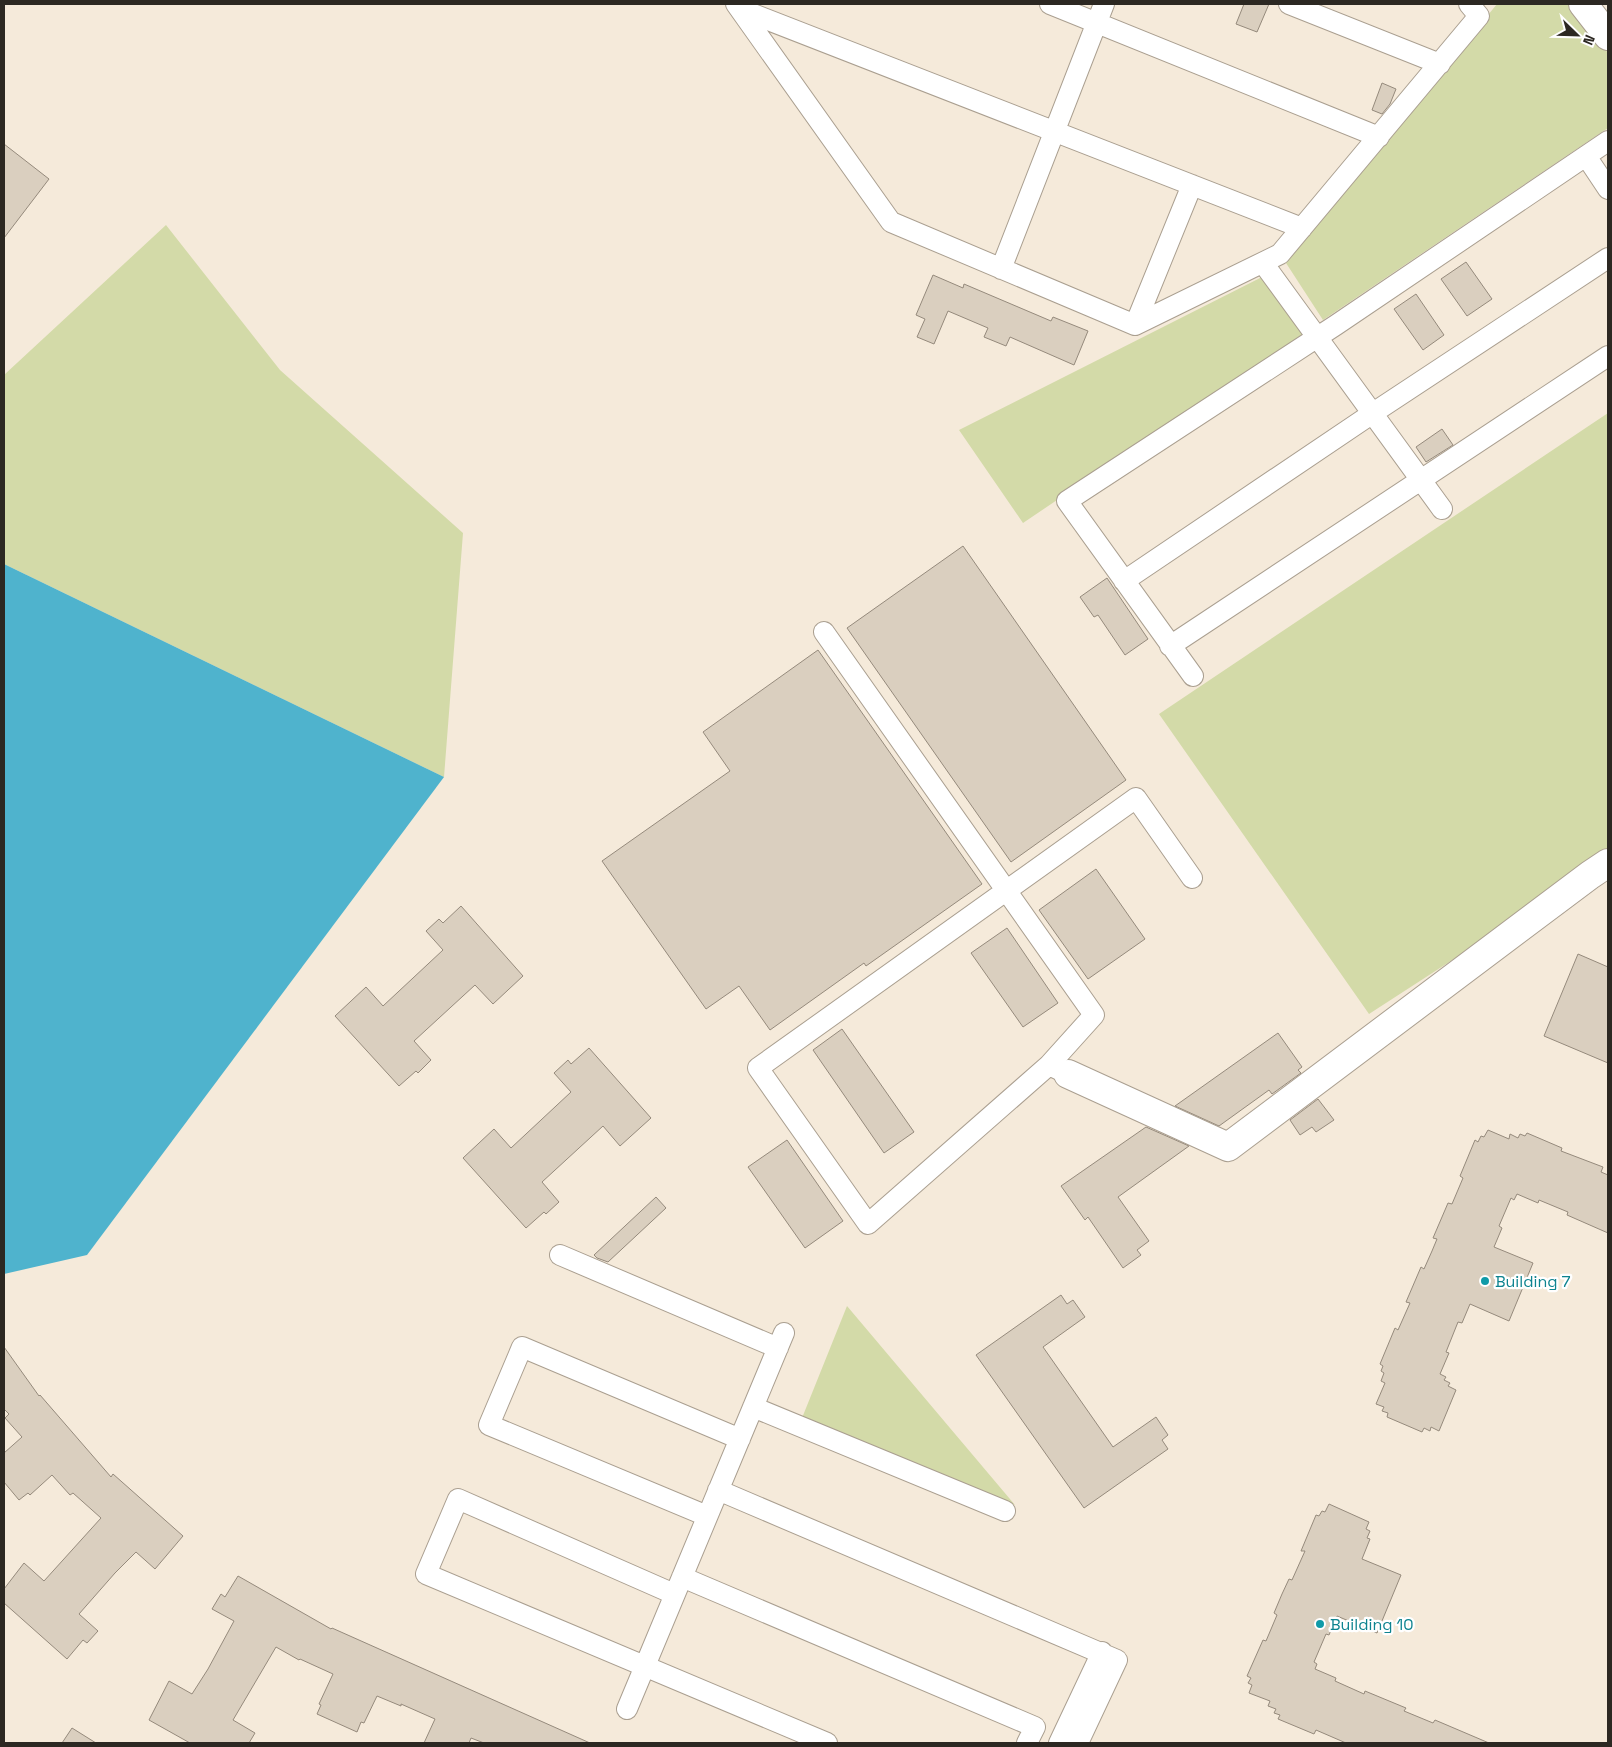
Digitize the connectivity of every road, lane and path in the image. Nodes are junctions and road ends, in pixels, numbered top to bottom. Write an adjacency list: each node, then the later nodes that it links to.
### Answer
1 (1050, 4): 7 (street)
2 (1104, 4): 7 (street)
3 (1289, 4): 9 (street)
4 (1469, 4): 9 (street)
5 (1583, 4): 8 (street)
6 (738, 6): 10 (street); 19 (street)
7 (1096, 23): 10 (street); 11 (street)
8 (1608, 36)
9 (1440, 64): 11 (street)
10 (1054, 132): 14 (street); 19 (street)
11 (1378, 136): 16 (street)
12 (1608, 141): 13 (street)
13 (1586, 156): 15 (street); 21 (street)
14 (1192, 186): 16 (street); 20 (street)
15 (1608, 189)
16 (1302, 228): 18 (street)
17 (1608, 258): 23 (street)
18 (1263, 262): 20 (street); 21 (street)
19 (1001, 268): 20 (street)
20 (1135, 326)
21 (1318, 337): 23 (street); 26 (street)
22 (1608, 356): 24 (street)
23 (1373, 413): 24 (street); 26 (street)
24 (1420, 479): 25 (street); 28 (street)
25 (1442, 509)
26 (1124, 580): 28 (street)
27 (824, 632): 32 (street)
28 (1170, 646): 29 (street)
29 (1193, 676)
30 (1608, 862): 33 (street)
31 (1192, 878): 32 (street)
32 (1006, 890): 33 (street); 33 (street)
33 (1058, 1070)
34 (560, 1255): 35 (street)
35 (753, 1407): 36 (street); 38 (street)
36 (740, 1439): 37 (street); 39 (street)
37 (718, 1490): 39 (street); 41 (street)
38 (1005, 1511)
39 (707, 1516): 40 (street)
40 (678, 1586): 42 (street); 42 (street); 45 (street)
41 (1102, 1652): 46 (street); 47 (street)
42 (644, 1666): 43 (street); 44 (street)
43 (626, 1709)
44 (827, 1743)
45 (1027, 1743)
46 (1059, 1743)
47 (1078, 1743)

